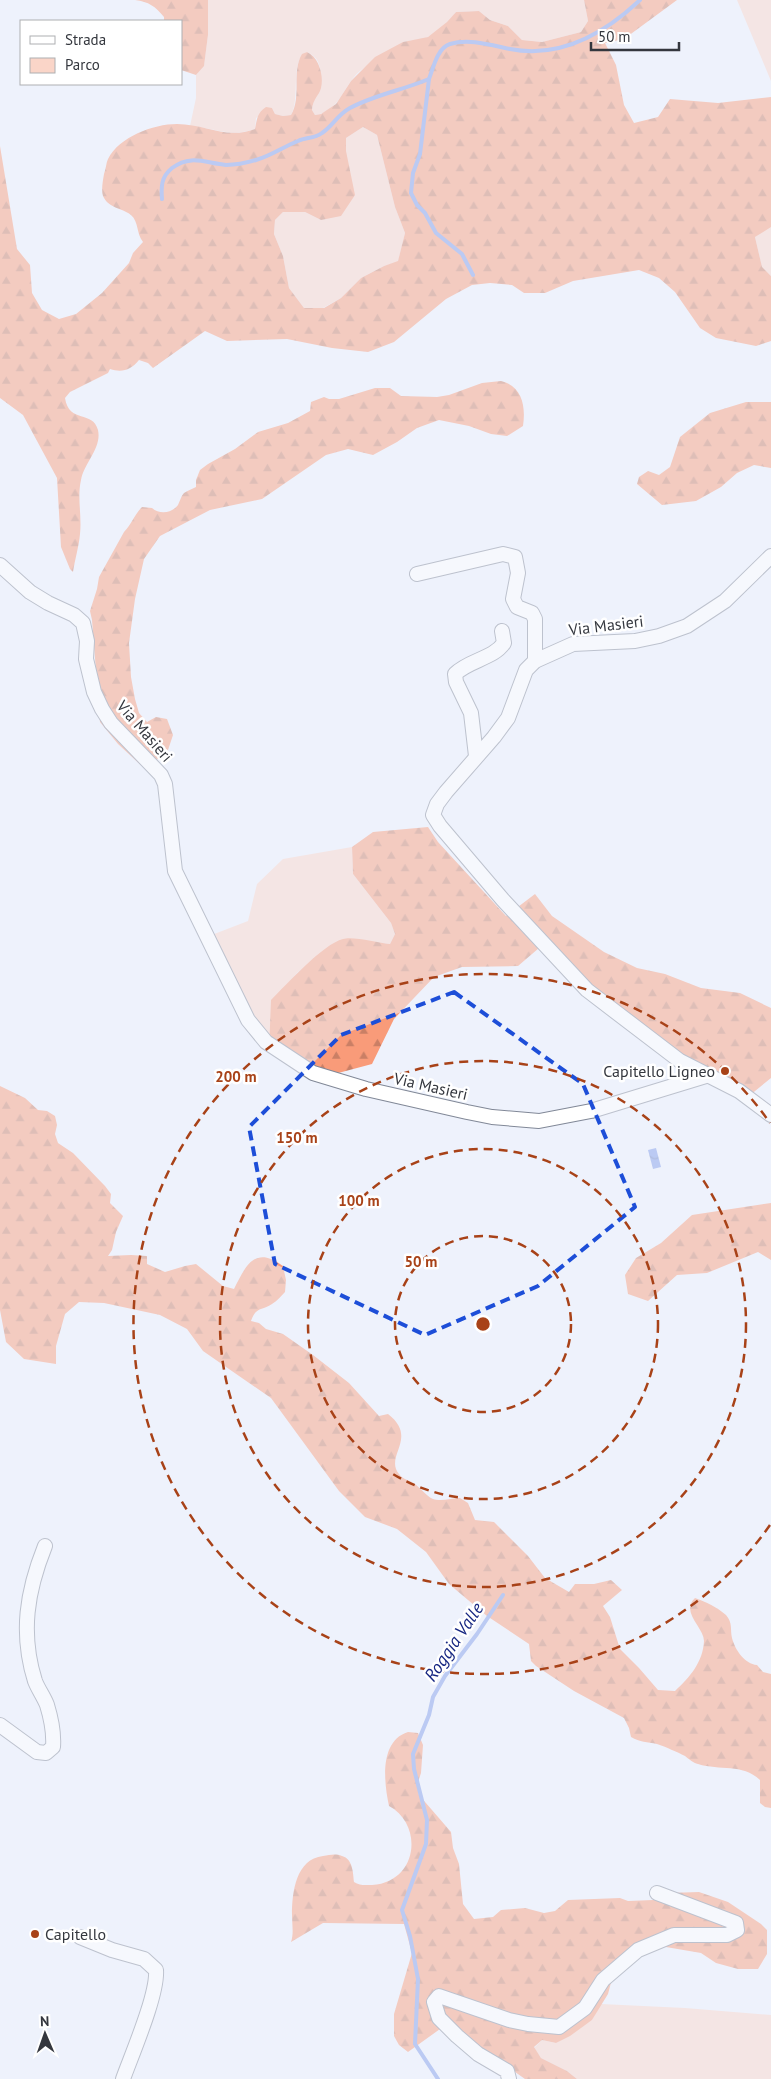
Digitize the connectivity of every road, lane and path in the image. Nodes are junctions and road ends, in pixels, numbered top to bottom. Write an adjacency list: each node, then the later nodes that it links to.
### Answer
1 (771, 556): 5 (street, Via Masieri)
2 (0, 565): 7 (street, Via Masieri)
3 (417, 574): 5 (street)
4 (502, 631): 6 (street)
5 (535, 661): 6 (street)
6 (476, 756): 7 (street)
7 (709, 1075): 8 (street)
8 (771, 1115)
9 (45, 1546): 10 (street)
10 (0, 1725)
11 (657, 1893): 14 (street)
12 (80, 1937): 13 (street)
13 (123, 2079)
14 (509, 2079)

